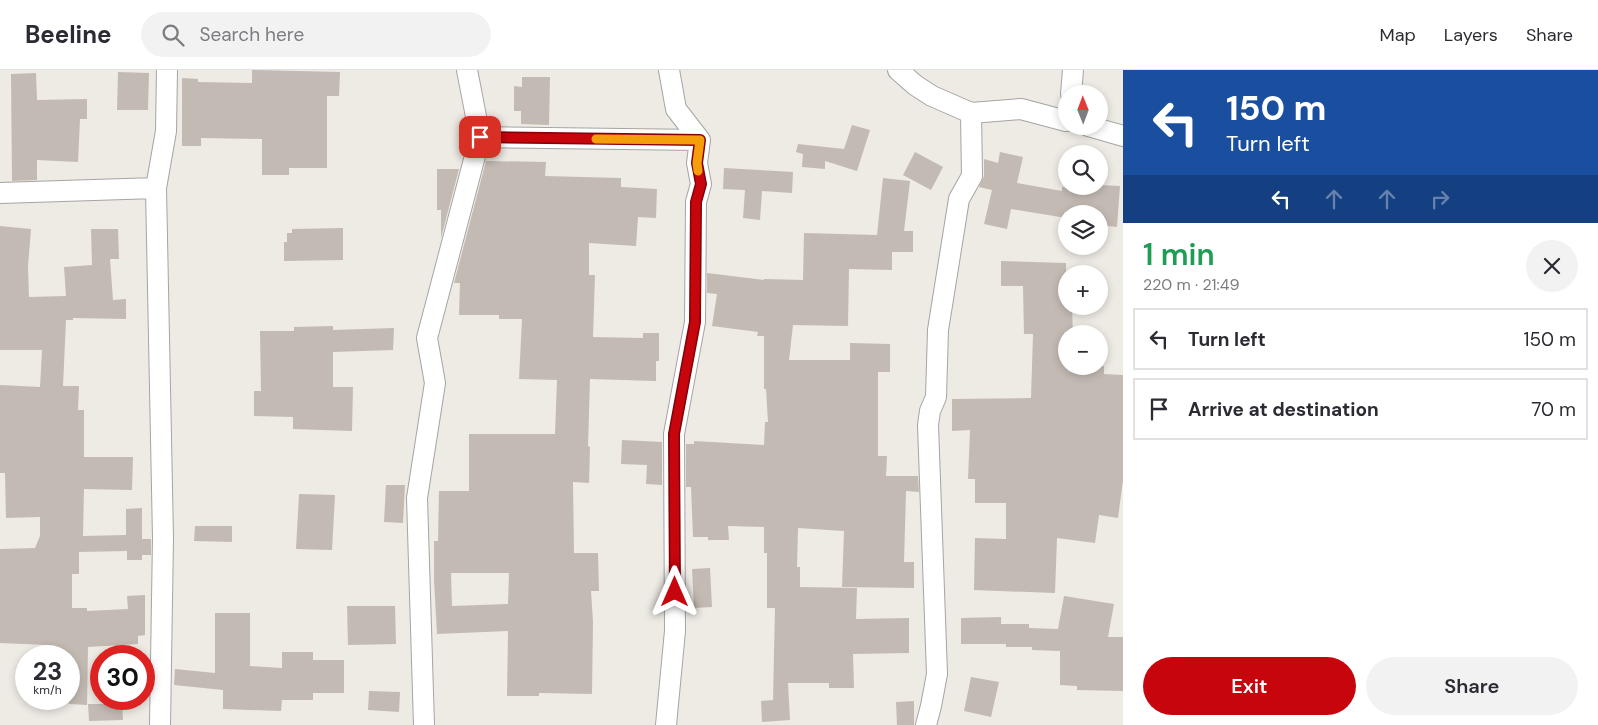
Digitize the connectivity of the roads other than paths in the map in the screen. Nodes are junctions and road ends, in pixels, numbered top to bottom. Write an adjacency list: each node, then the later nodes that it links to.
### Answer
1 (167, 70): 13 (street)
2 (467, 70): 11 (street)
3 (670, 70): 12 (street)
4 (898, 70): 7 (street)
5 (1073, 70): 6 (street)
6 (1072, 85)
7 (971, 113): 8 (street); 18 (street)
8 (1058, 119)
9 (1108, 132): 10 (street)
10 (1123, 136)
11 (480, 137): 12 (street); 16 (street)
12 (700, 140): 17 (street)
13 (156, 188): 14 (street); 15 (street)
14 (0, 193)
15 (160, 725)
16 (424, 725)
17 (666, 725)
18 (926, 725)

